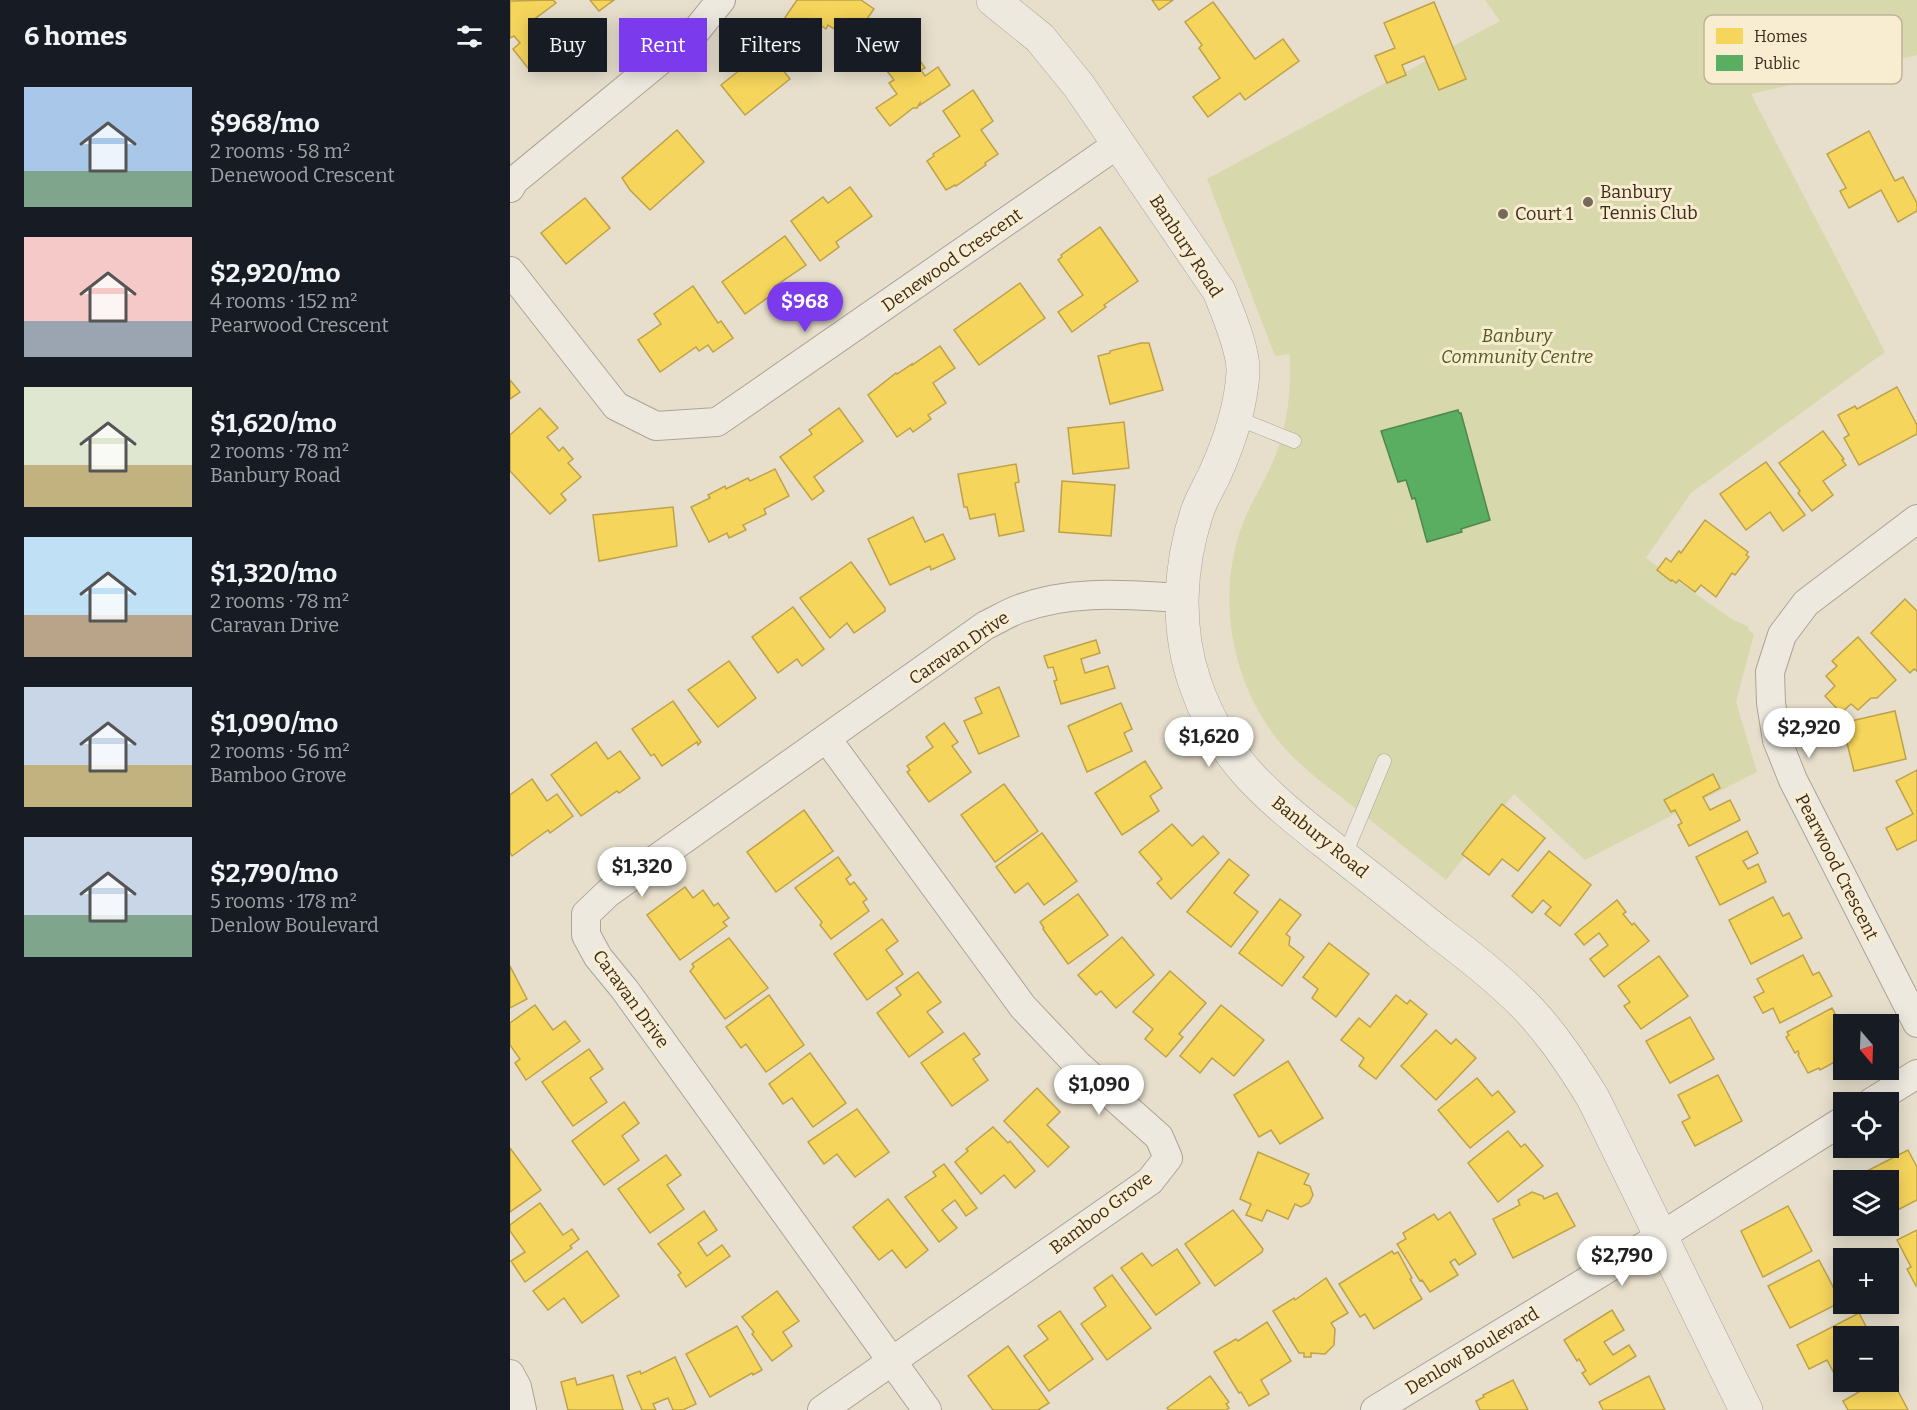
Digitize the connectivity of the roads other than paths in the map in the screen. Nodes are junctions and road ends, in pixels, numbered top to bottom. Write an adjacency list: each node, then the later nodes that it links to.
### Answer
1 (721, 0): 4 (street)
2 (993, 0): 3 (street, Banbury Road)
3 (1118, 144): 5 (street, Denewood Crescent); 6 (street, Banbury Road)
4 (510, 188)
5 (510, 271)
6 (1237, 418): 7 (lane); 9 (street, Banbury Road)
7 (1294, 441)
8 (1917, 519): 13 (street, Pearwood Crescent)
9 (1182, 598): 10 (street, Caravan Drive); 12 (street, Banbury Road)
10 (828, 739): 18 (street, Caravan Drive); 18 (street, Bamboo Grove)
11 (1384, 761): 12 (lane)
12 (1344, 857): 17 (street, Banbury Road)
13 (1917, 1023)
14 (1917, 1074): 15 (street)
15 (1888, 1092)
16 (1833, 1127): 17 (street, Denlow Boulevard)
17 (1661, 1236): 20 (street, Denlow Boulevard); 24 (street, Banbury Road)
18 (892, 1361): 22 (street, Bamboo Grove); 23 (street, Caravan Drive)
19 (510, 1374): 21 (street)
20 (1382, 1408)
21 (522, 1410)
22 (822, 1410)
23 (927, 1410)
24 (1746, 1410)

